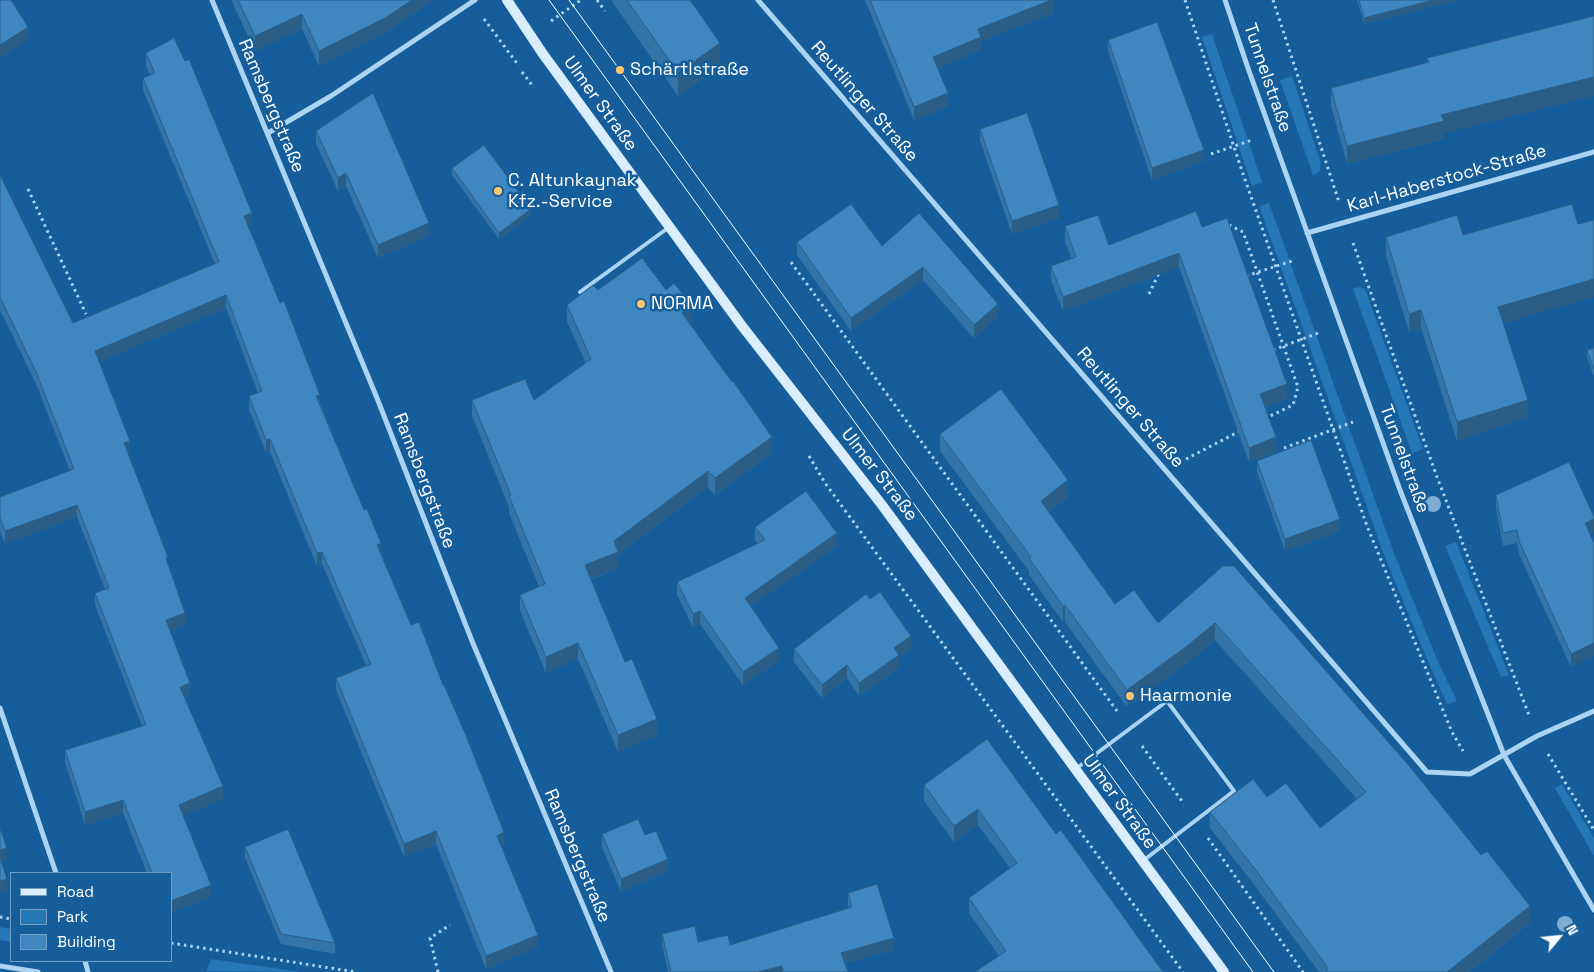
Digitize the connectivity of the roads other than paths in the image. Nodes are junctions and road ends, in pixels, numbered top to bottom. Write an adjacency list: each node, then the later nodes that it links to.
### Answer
1 (212, 0): 6 (street, Ramsbergstraße)
2 (507, 0): 8 (street, Ulmer Straße)
3 (758, 0): 13 (street, Reutlinger Straße)
4 (1226, 0): 9 (street, Tunnelstraße)
5 (473, 1): 6 (street)
6 (268, 133): 20 (street, Ramsbergstraße)
7 (1594, 152): 9 (street, Karl-Haberstock-Straße)
8 (670, 226): 10 (lane); 14 (street, Ulmer Straße)
9 (1307, 233): 13 (street, Tunnelstraße)
10 (580, 292)
11 (0, 708): 16 (street)
12 (1594, 711): 13 (street, Reutlinger Straße)
13 (1504, 754): 17 (street, Tunnelstraße)
14 (1076, 770): 15 (street, Ulmer Straße); 15 (lane)
15 (1142, 861): 21 (street, Ulmer Straße)
16 (56, 872)
17 (1594, 910)
18 (0, 966): 19 (street)
19 (38, 972)
20 (611, 972)
21 (1224, 972)

